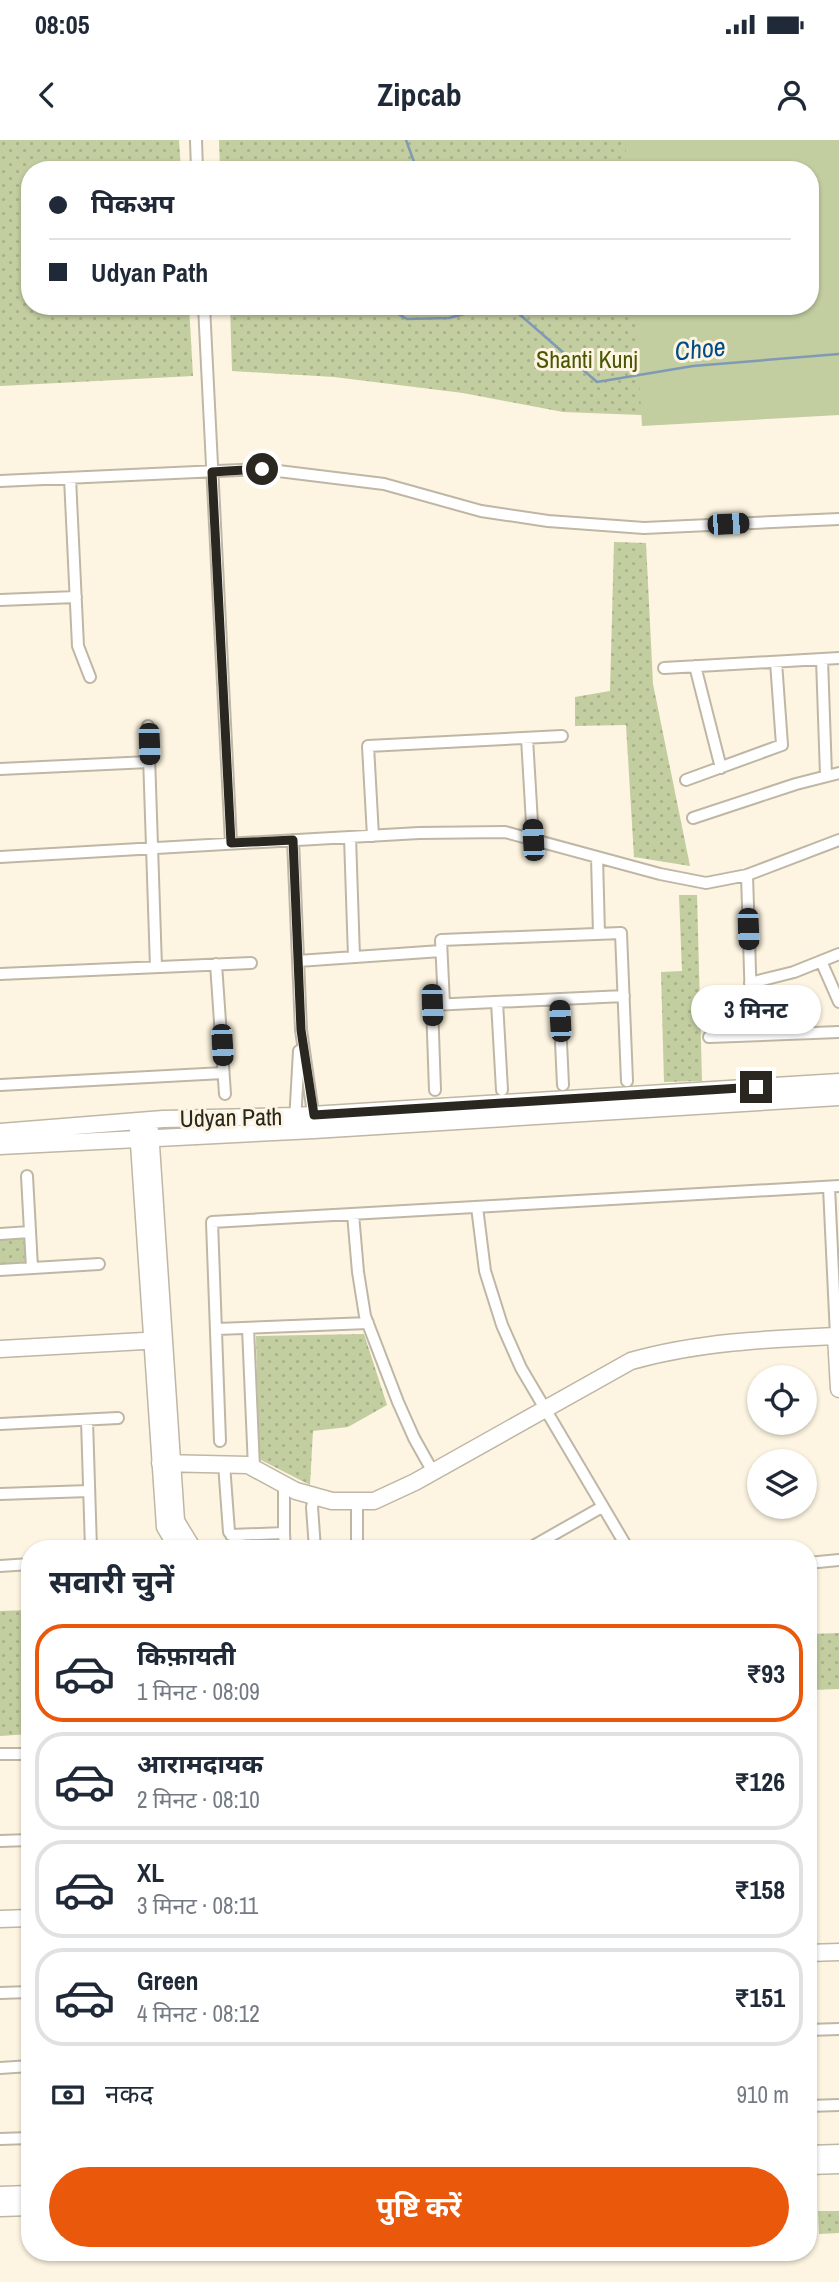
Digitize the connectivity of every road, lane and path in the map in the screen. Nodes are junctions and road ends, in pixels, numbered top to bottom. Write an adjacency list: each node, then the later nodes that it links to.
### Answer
1 (196, 140): 2 (street)
2 (197, 161)
3 (204, 315): 4 (street)
4 (212, 472): 5 (street); 7 (street); 31 (street)
5 (70, 478): 6 (street); 8 (street)
6 (0, 481)
7 (839, 519)
8 (76, 597): 9 (street); 15 (street)
9 (0, 600)
10 (839, 658): 11 (street)
11 (822, 659): 12 (street); 23 (street)
12 (776, 662): 13 (street); 20 (street)
13 (695, 666): 14 (street); 20 (street)
14 (664, 668)
15 (90, 677)
16 (148, 726): 19 (street)
17 (562, 736): 18 (street)
18 (527, 738): 26 (street); 29 (street)
19 (149, 762): 21 (street); 32 (street)
20 (721, 768): 24 (street)
21 (0, 769)
22 (839, 773): 23 (street)
23 (826, 775): 25 (street)
24 (686, 780)
25 (693, 818)
26 (373, 836): 27 (street); 29 (street)
27 (350, 837): 28 (street); 39 (street)
28 (293, 840): 31 (street); 40 (street)
29 (533, 840): 33 (street)
30 (839, 840): 35 (street)
31 (231, 843): 32 (street)
32 (153, 848): 34 (street); 44 (street)
33 (597, 857): 35 (street); 36 (street)
34 (0, 858)
35 (747, 875): 46 (street)
36 (599, 934): 37 (street); 47 (street)
37 (441, 951): 39 (street); 51 (street)
38 (839, 954): 41 (street)
39 (354, 957): 40 (street)
40 (298, 961): 52 (street)
41 (821, 961): 46 (street); 50 (street)
42 (251, 963): 43 (street)
43 (216, 964): 44 (street); 56 (street)
44 (156, 967): 45 (street)
45 (0, 974)
46 (750, 983): 54 (street)
47 (624, 996): 48 (street); 57 (street)
48 (559, 999): 49 (street); 60 (street)
49 (497, 1002): 51 (street); 62 (street)
50 (839, 1002)
51 (444, 1004): 61 (street)
52 (301, 1030): 66 (street); 67 (street)
53 (839, 1032): 54 (street)
54 (752, 1035): 55 (street)
55 (709, 1037)
56 (223, 1073): 59 (street); 63 (street)
57 (627, 1081)
58 (839, 1082): 66 (main road, Udyan Path)
59 (0, 1085)
60 (563, 1085)
61 (435, 1090)
62 (502, 1090)
63 (225, 1094)
64 (839, 1097): 66 (main road, Udyan Path)
65 (143, 1121): 67 (main road, Udyan Path); 68 (main road, Udyan Path); 70 (main road)
66 (314, 1123): 67 (main road, Udyan Path)
67 (295, 1124): 69 (main road, Udyan Path)
68 (0, 1132)
69 (171, 1137): 70 (main road, Udyan Path); 73 (main road)
70 (145, 1139): 71 (main road, Udyan Path); 73 (main road)
71 (121, 1140): 72 (main road, Udyan Path); 73 (main road)
72 (0, 1146)
73 (147, 1167): 88 (main road)
74 (27, 1176): 78 (street)
75 (834, 1187): 76 (street); 83 (street)
76 (477, 1207): 77 (street); 91 (street)
77 (353, 1214): 84 (street); 86 (street)
78 (30, 1232): 79 (street); 81 (street)
79 (0, 1234)
80 (99, 1264): 81 (street)
81 (32, 1268): 82 (street)
82 (0, 1270)
83 (837, 1306): 87 (street)
84 (368, 1324): 85 (street); 99 (street)
85 (248, 1328): 86 (street); 98 (street)
86 (217, 1329): 95 (street)
87 (836, 1336): 90 (main road); 91 (main road)
88 (158, 1340): 89 (main road); 96 (main road)
89 (0, 1349)
90 (839, 1389)
91 (546, 1409): 99 (main road); 105 (street)
92 (118, 1418): 93 (street)
93 (87, 1420): 94 (street); 101 (street)
94 (0, 1424)
95 (220, 1441)
96 (166, 1463): 97 (main road); 109 (main road); 110 (main road)
97 (224, 1464): 98 (main road); 107 (street)
98 (254, 1468): 100 (main road)
99 (433, 1472): 104 (main road)
100 (284, 1484): 103 (main road); 106 (street)
101 (89, 1491): 102 (street); 108 (street)
102 (0, 1494)
103 (315, 1496): 104 (main road); 113 (street)
104 (357, 1501): 114 (street)
105 (602, 1507): 115 (street); 116 (street)
106 (284, 1533): 107 (street); 112 (street)
107 (230, 1535): 111 (street)
108 (91, 1540)
109 (173, 1540)
110 (188, 1540)
111 (236, 1540)
112 (284, 1540)
113 (314, 1540)
114 (357, 1540)
115 (544, 1540)
116 (622, 1540)
117 (839, 1560): 118 (street)
118 (817, 1562)
119 (21, 1565): 120 (street)
120 (0, 1566)
121 (0, 1754): 122 (street)
122 (21, 1754)
123 (21, 1840): 124 (street)
124 (0, 1841)
125 (21, 1918): 126 (main road)
126 (0, 1919)
127 (839, 1952): 128 (main road)
128 (817, 1953)
129 (21, 1992): 130 (street)
130 (0, 1993)
131 (839, 2029): 132 (street)
132 (817, 2030)
133 (21, 2067): 134 (street)
134 (0, 2068)
135 (839, 2105): 136 (street)
136 (817, 2106)
137 (21, 2138): 138 (street)
138 (0, 2139)
139 (839, 2153): 140 (main road)
140 (817, 2154)
141 (839, 2165): 142 (main road)
142 (817, 2166)
143 (21, 2194): 144 (main road)
144 (0, 2195)
145 (21, 2207): 146 (main road)
146 (0, 2208)

